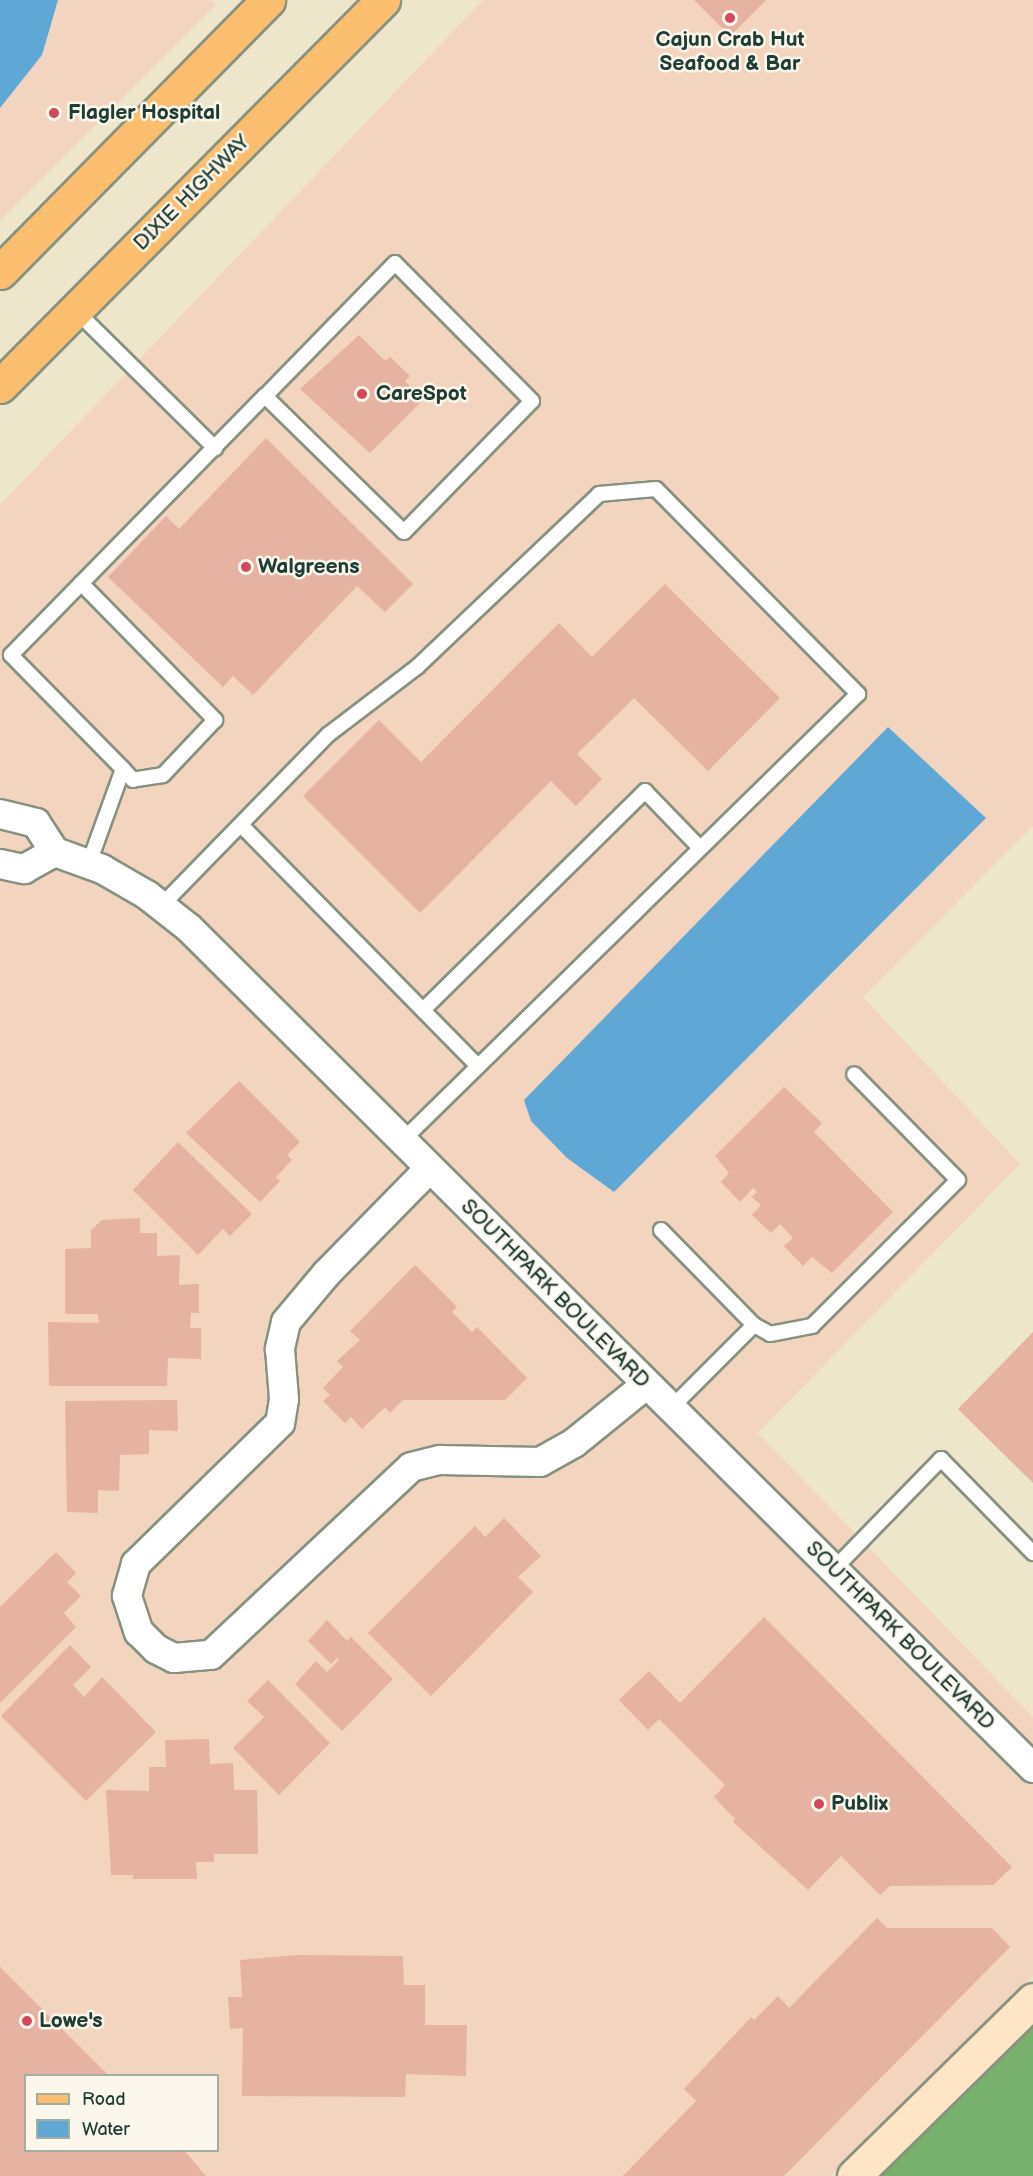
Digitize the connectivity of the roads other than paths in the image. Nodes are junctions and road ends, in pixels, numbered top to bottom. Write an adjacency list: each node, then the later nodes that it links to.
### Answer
1 (268, 0): 3 (main road)
2 (383, 0): 4 (main road, DIXIE HIGHWAY)
3 (0, 272)
4 (75, 310): 5 (main road, DIXIE HIGHWAY); 7 (lane)
5 (0, 386)
6 (265, 396): 6 (lane); 7 (lane)
7 (214, 448): 8 (lane)
8 (81, 583): 9 (lane); 9 (lane)
9 (123, 769): 14 (lane)
10 (0, 814): 13 (street)
11 (241, 825): 12 (lane); 16 (lane); 17 (lane)
12 (700, 848): 17 (lane); 18 (lane)
13 (55, 852): 14 (street, SOUTHPARK BOULEVARD); 15 (street)
14 (89, 863): 16 (street, SOUTHPARK BOULEVARD)
15 (0, 864)
16 (161, 906): 20 (street, SOUTHPARK BOULEVARD)
17 (423, 1010): 18 (lane)
18 (478, 1066): 20 (lane)
19 (854, 1074): 23 (lane)
20 (401, 1142): 21 (street, SOUTHPARK BOULEVARD)
21 (429, 1170): 24 (street, SOUTHPARK BOULEVARD); 24 (street)
22 (661, 1230): 23 (lane)
23 (753, 1325): 25 (lane)
24 (646, 1385): 25 (street, SOUTHPARK BOULEVARD)
25 (670, 1409): 27 (street, SOUTHPARK BOULEVARD)
26 (1033, 1553): 27 (lane)
27 (833, 1570): 28 (street, SOUTHPARK BOULEVARD)
28 (1033, 1768)
29 (1033, 2000): 30 (main road)
30 (854, 2176)

